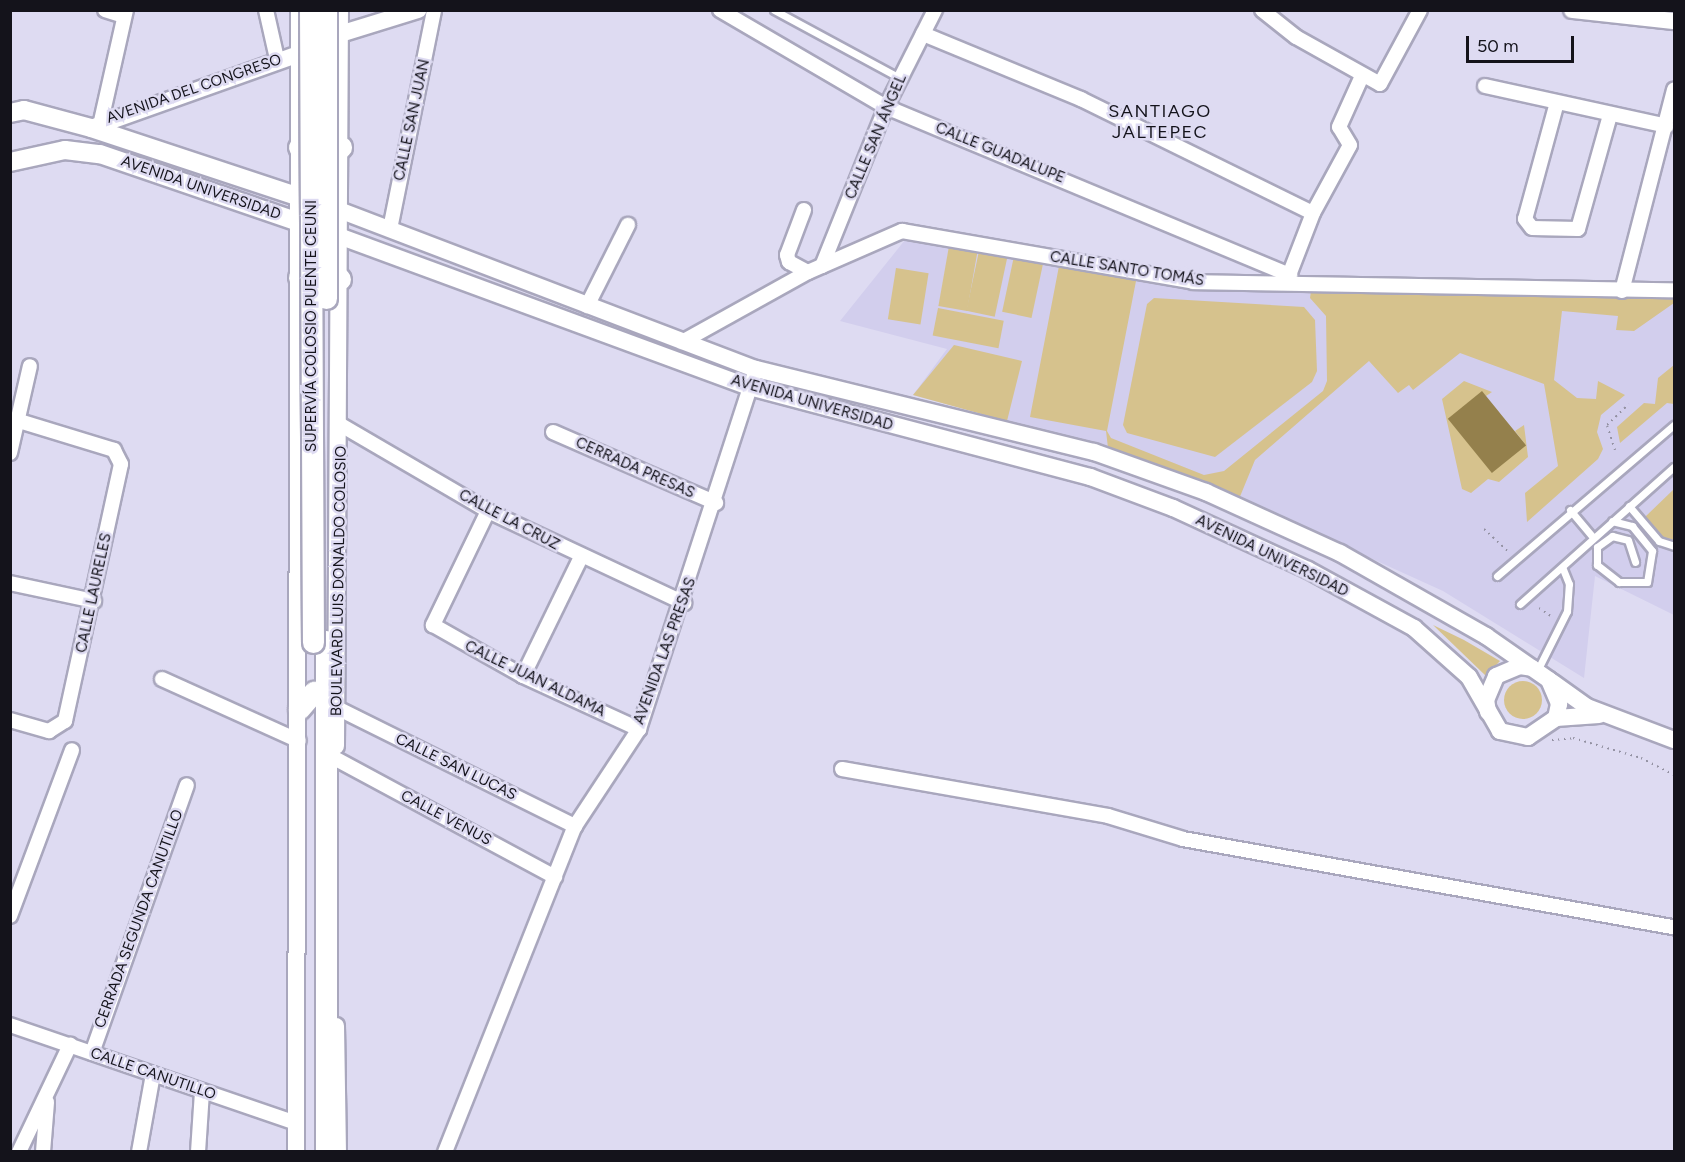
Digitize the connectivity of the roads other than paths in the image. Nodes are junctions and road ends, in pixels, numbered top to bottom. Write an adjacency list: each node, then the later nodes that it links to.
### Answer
1 (105, 10): 15 (street)
2 (266, 10): 21 (street)
3 (299, 10): 20 (street)
4 (310, 10): 76 (main road, SUPERVÍA COLOSIO PUENTE CEUNI, bridge)
5 (326, 10): 76 (main road, SUPERVÍA COLOSIO PUENTE CEUNI, bridge)
6 (340, 10): 18 (street, BOULEVARD LUIS DONALDO COLOSIO)
7 (418, 10): 18 (street)
8 (434, 10): 41 (street, CALLE SAN JUAN)
9 (720, 10): 27 (street, CALLE GUADALUPE)
10 (774, 10): 23 (lane)
11 (935, 10): 19 (street, CALLE SAN ÁNGEL)
12 (1262, 10): 22 (street)
13 (1420, 10): 22 (street)
14 (1572, 10): 16 (street)
15 (125, 13): 30 (street)
16 (1619, 14): 17 (street)
17 (1674, 21)
18 (340, 33): 33 (street, BOULEVARD LUIS DONALDO COLOSIO)
19 (922, 34): 23 (street, CALLE SAN ÁNGEL); 38 (street)
20 (299, 54): 21 (street, AVENIDA DEL CONGRESO); 32 (street)
21 (277, 59): 30 (street, AVENIDA DEL CONGRESO)
22 (1362, 76): 38 (street)
23 (900, 78): 27 (street, CALLE SAN ÁNGEL)
24 (1485, 86): 26 (street)
25 (1674, 90): 31 (street)
26 (1556, 106): 29 (street); 29 (street)
27 (886, 107): 43 (street, CALLE SAN ÁNGEL); 47 (street, CALLE GUADALUPE)
28 (15, 110): 30 (main road, AVENIDA UNIVERSIDAD)
29 (1610, 115): 31 (street)
30 (96, 125): 35 (main road, AVENIDA UNIVERSIDAD)
31 (1667, 126): 49 (street)
32 (299, 147): 33 (main road); 35 (street)
33 (341, 147): 36 (street, BOULEVARD LUIS DONALDO COLOSIO)
34 (10, 162): 39 (main road, AVENIDA UNIVERSIDAD)
35 (299, 196): 36 (main road, AVENIDA UNIVERSIDAD); 39 (street)
36 (339, 210): 41 (street, AVENIDA UNIVERSIDAD); 42 (street, BOULEVARD LUIS DONALDO COLOSIO)
37 (804, 210): 44 (street)
38 (1313, 213): 47 (street)
39 (299, 222): 42 (main road, AVENIDA UNIVERSIDAD); 45 (street)
40 (628, 225): 50 (street)
41 (390, 230): 50 (street, AVENIDA UNIVERSIDAD)
42 (339, 236): 46 (street, BOULEVARD LUIS DONALDO COLOSIO); 54 (street, AVENIDA UNIVERSIDAD)
43 (822, 266): 44 (street, CALLE SANTO TOMÁS); 47 (street, CALLE SANTO TOMÁS)
44 (808, 272): 51 (street, CALLE SANTO TOMÁS)
45 (299, 277): 46 (main road); 81 (street)
46 (340, 279): 56 (street, BOULEVARD LUIS DONALDO COLOSIO)
47 (1288, 280): 49 (street, CALLE SANTO TOMÁS)
48 (1674, 290): 49 (street, CALLE SANTO TOMÁS)
49 (1622, 291)
50 (587, 306): 51 (street, AVENIDA UNIVERSIDAD)
51 (682, 342): 53 (street, AVENIDA UNIVERSIDAD)
52 (30, 366): 55 (street)
53 (756, 369): 54 (street, AVENIDA LAS PRESAS); 77 (street, AVENIDA UNIVERSIDAD)
54 (749, 387): 61 (street, AVENIDA LAS PRESAS); 82 (street, AVENIDA UNIVERSIDAD)
55 (19, 422): 59 (street); 73 (street, CALLE LAURELES)
56 (341, 425): 64 (street, CALLE LA CRUZ); 80 (street, BOULEVARD LUIS DONALDO COLOSIO)
57 (1674, 425): 63 (lane)
58 (553, 432): 61 (street, CERRADA PRESAS)
59 (10, 453)
60 (1674, 467): 62 (lane)
61 (716, 503): 74 (street, AVENIDA LAS PRESAS)
62 (1629, 506): 65 (lane); 67 (lane)
63 (1570, 510): 66 (lane); 71 (lane)
64 (488, 511): 68 (street, CALLE LA CRUZ); 78 (street, CALLE JUAN ALDAMA)
65 (1612, 521): 66 (lane); 69 (lane)
66 (1593, 537): 70 (lane)
67 (1674, 546)
68 (581, 557): 74 (street, CALLE LA CRUZ); 78 (street)
69 (1635, 562)
70 (1562, 567): 75 (lane); 77 (lane)
71 (1497, 576)
72 (10, 583): 73 (street)
73 (94, 601): 85 (street, CALLE LAURELES)
74 (684, 603): 86 (street, AVENIDA LAS PRESAS)
75 (1520, 604)
76 (320, 641): 80 (main road)
77 (1540, 673): 82 (street); 83 (street, AVENIDA UNIVERSIDAD); 84 (street)
78 (523, 676): 86 (street, CALLE JUAN ALDAMA)
79 (162, 679): 87 (street)
80 (325, 698): 81 (main road); 90 (street, BOULEVARD LUIS DONALDO COLOSIO); 93 (street, CALLE SAN LUCAS); 109 (main road); 110 (main road)
81 (299, 709): 87 (street)
82 (1488, 713): 84 (street, AVENIDA UNIVERSIDAD)
83 (1609, 716): 84 (street, AVENIDA UNIVERSIDAD); 88 (street, AVENIDA UNIVERSIDAD)
84 (1556, 718)
85 (10, 720)
86 (639, 729): 93 (street, AVENIDA LAS PRESAS)
87 (299, 741): 103 (street)
88 (1674, 741)
89 (72, 750): 95 (street)
90 (336, 759): 94 (street, CALLE VENUS); 111 (street, BOULEVARD LUIS DONALDO COLOSIO)
91 (842, 769): 96 (street)
92 (187, 785): 99 (street, CERRADA SEGUNDA CANUTILLO)
93 (575, 826): 94 (street, AVENIDA LAS PRESAS)
94 (555, 877): 112 (street, AVENIDA LAS PRESAS)
95 (10, 916)
96 (1674, 927)
97 (10, 1025): 98 (street, CALLE CANUTILLO)
98 (70, 1045): 99 (street, CALLE CANUTILLO); 102 (street)
99 (92, 1053): 100 (street, CALLE CANUTILLO)
100 (153, 1074): 101 (street, CALLE CANUTILLO); 106 (street)
101 (202, 1091): 103 (street, CALLE CANUTILLO); 107 (street)
102 (48, 1096): 104 (street); 105 (street)
103 (296, 1123): 108 (street)
104 (19, 1152)
105 (43, 1152)
106 (139, 1152)
107 (198, 1152)
108 (296, 1152)
109 (315, 1152)
110 (326, 1152)
111 (338, 1152)
112 (445, 1152)

